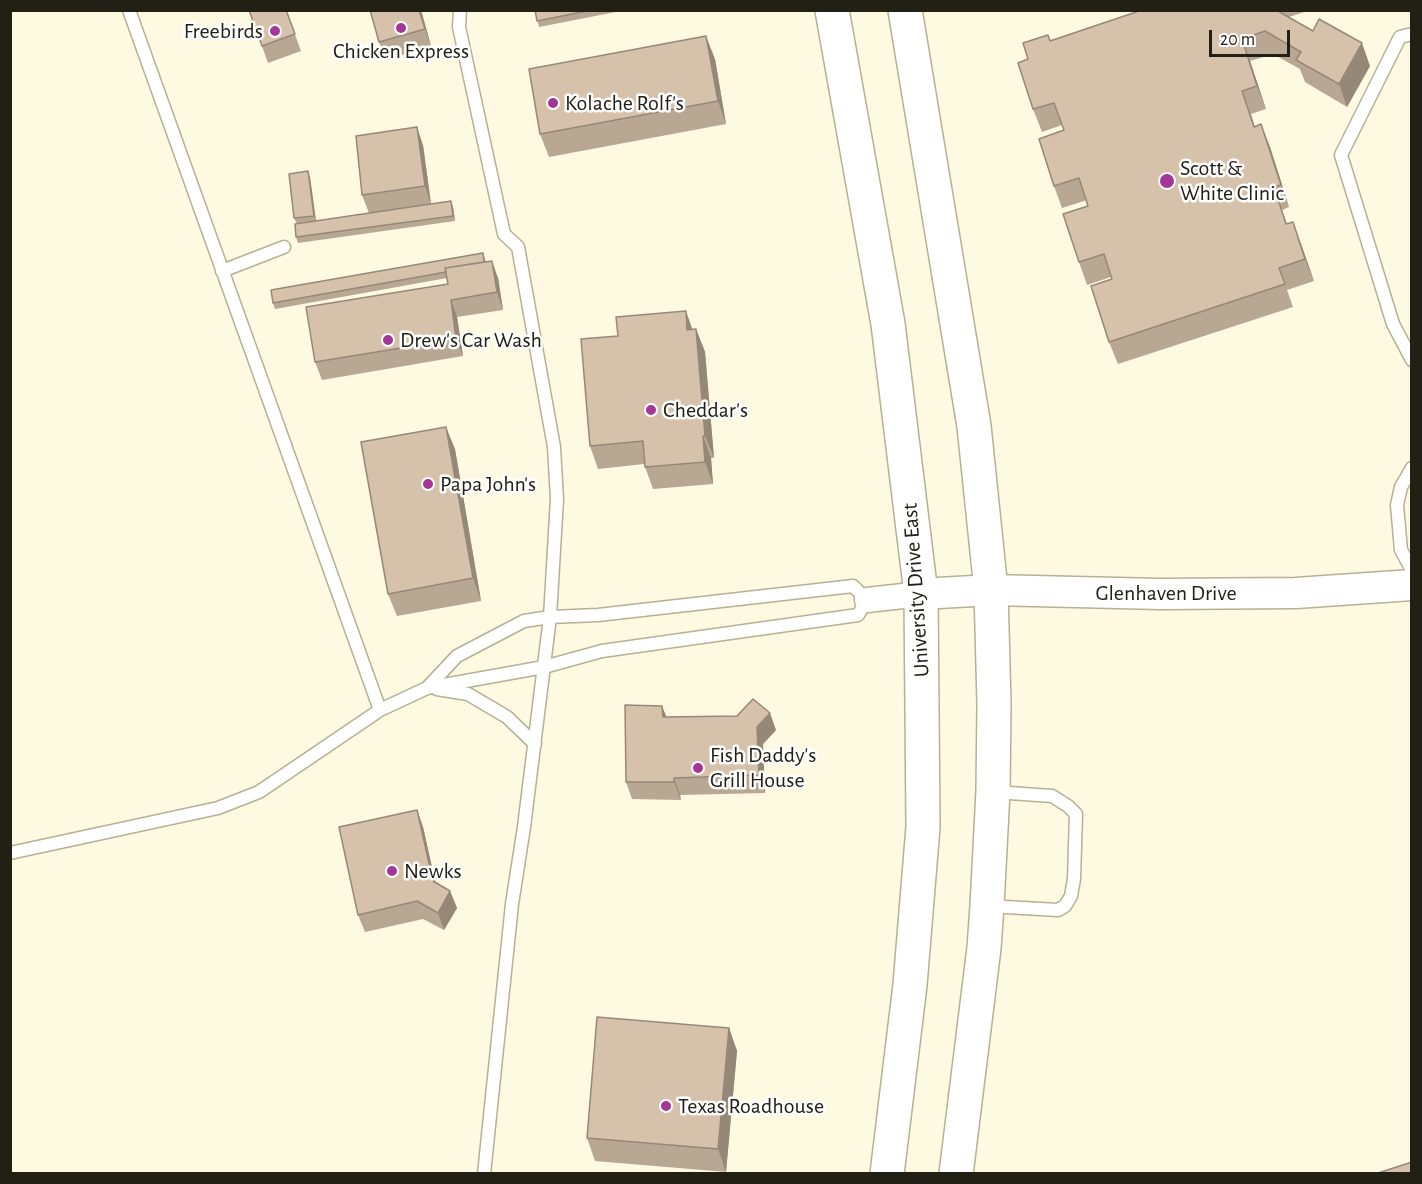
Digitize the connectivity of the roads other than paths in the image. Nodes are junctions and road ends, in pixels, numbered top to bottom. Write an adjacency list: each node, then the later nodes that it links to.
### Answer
1 (129, 10): 7 (lane)
2 (460, 10): 15 (lane)
3 (832, 10): 13 (main road, University Drive East)
4 (905, 10): 12 (main road)
5 (1412, 34): 8 (lane)
6 (284, 247): 7 (lane)
7 (222, 271): 18 (lane)
8 (1412, 360)
9 (1412, 468): 10 (lane)
10 (1412, 570)
11 (1412, 585): 12 (street, Glenhaven Drive)
12 (991, 590): 13 (street, Glenhaven Drive); 20 (main road)
13 (921, 594): 14 (street); 24 (main road, University Drive East)
14 (867, 600): 15 (lane); 16 (lane)
15 (550, 616): 16 (lane); 17 (lane)
16 (544, 667): 17 (lane); 19 (lane)
17 (427, 688): 18 (lane); 19 (lane)
18 (380, 710): 21 (lane)
19 (535, 744): 23 (lane)
20 (993, 792): 22 (main road); 22 (lane)
21 (10, 853)
22 (987, 906): 25 (main road)
23 (484, 1173)
24 (887, 1173)
25 (956, 1173)

